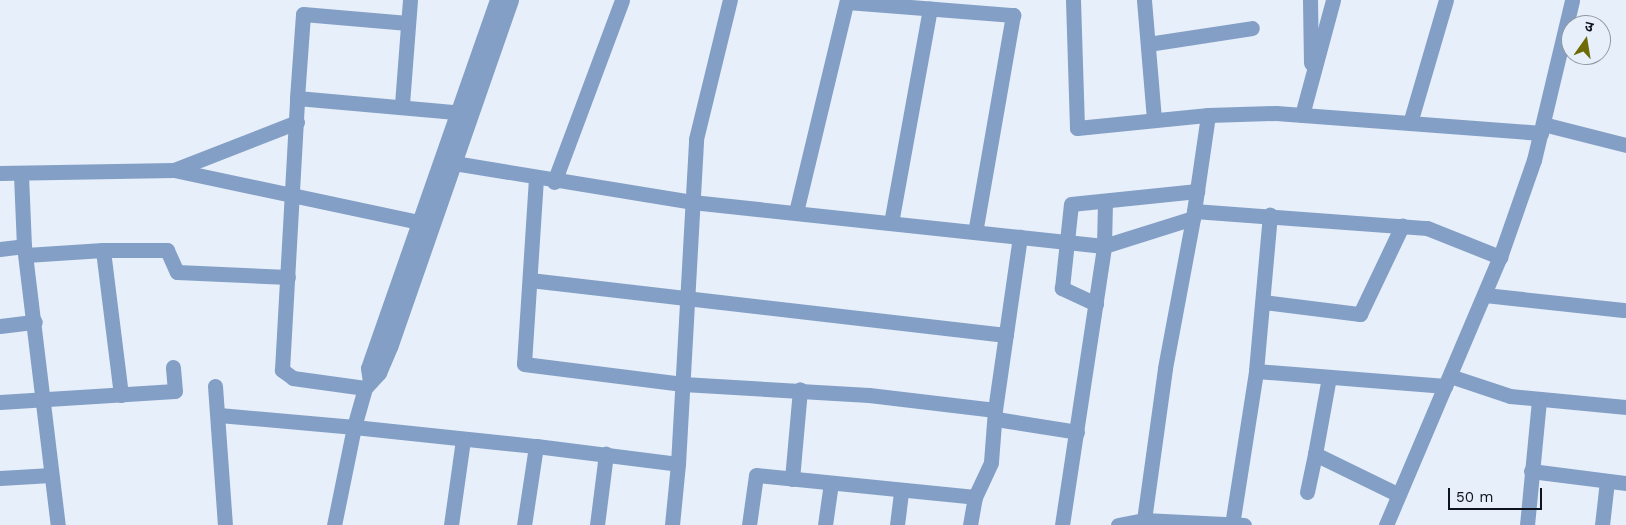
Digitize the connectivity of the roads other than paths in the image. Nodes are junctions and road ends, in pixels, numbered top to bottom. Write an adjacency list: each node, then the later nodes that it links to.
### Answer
1 (410, 0): 14 (street)
2 (497, 0): 20 (street)
3 (511, 0): 28 (street)
4 (622, 0): 33 (street)
5 (730, 0): 37 (street)
6 (1073, 0): 23 (street)
7 (1144, 0): 16 (street)
8 (1310, 0): 17 (street)
9 (1333, 0): 17 (street)
10 (1446, 0): 25 (street)
11 (1572, 0): 26 (street)
12 (847, 1): 13 (street); 38 (street)
13 (930, 9): 42 (street); 44 (street)
14 (408, 23): 18 (street); 19 (street)
15 (1252, 28): 16 (street)
16 (1148, 44): 23 (street)
17 (1312, 84): 22 (street)
18 (297, 98): 19 (street); 24 (street)
19 (402, 104): 20 (street)
20 (455, 112): 41 (street)
21 (1208, 115): 22 (street); 23 (street); 34 (street)
22 (1302, 115): 25 (street)
23 (1154, 120)
24 (297, 122): 29 (street); 35 (street)
25 (1410, 123): 26 (street)
26 (1542, 128): 27 (street); 51 (street)
27 (1626, 145)
28 (454, 162): 32 (street); 67 (street)
29 (174, 170): 31 (street); 35 (street)
30 (0, 173): 31 (street)
31 (21, 175): 49 (street)
32 (536, 178): 33 (street); 53 (street)
33 (554, 182): 37 (street)
34 (1197, 191): 36 (street); 39 (street)
35 (293, 198): 41 (street); 52 (street)
36 (1105, 201): 46 (street); 47 (street)
37 (692, 202): 38 (street); 55 (street)
38 (796, 212): 42 (street)
39 (1194, 214): 40 (street); 47 (street); 95 (street)
40 (1270, 215): 43 (street); 56 (street)
41 (418, 222): 67 (street)
42 (891, 223): 44 (street)
43 (1402, 226): 51 (street); 56 (street)
44 (974, 232): 45 (street)
45 (1020, 237): 46 (street); 61 (street)
46 (1067, 242): 47 (street); 57 (street)
47 (1104, 246): 57 (street)
48 (0, 249): 49 (street)
49 (25, 250): 50 (street); 59 (street)
50 (103, 250): 52 (street); 70 (street)
51 (1500, 257): 54 (street)
52 (288, 277): 67 (street)
53 (530, 280): 55 (street); 66 (street)
54 (1485, 295): 58 (street); 65 (street)
55 (689, 299): 61 (street); 66 (street)
56 (1263, 302): 63 (street)
57 (1096, 304): 78 (street)
58 (1625, 306)
59 (35, 322): 60 (street); 71 (street)
60 (0, 326)
61 (1006, 335): 75 (street)
62 (173, 367): 70 (street)
63 (1256, 371): 64 (street); 109 (street)
64 (1329, 377): 65 (street); 82 (street)
65 (1448, 381): 72 (street); 93 (street)
66 (683, 384): 69 (street); 83 (street)
67 (367, 385): 77 (street)
68 (215, 386): 76 (street)
69 (800, 389): 75 (street); 87 (street)
70 (121, 395): 71 (street)
71 (42, 399): 73 (street); 85 (street)
72 (1539, 400): 74 (street); 84 (street)
73 (0, 402)
74 (1626, 407)
75 (995, 414): 78 (street); 94 (street)
76 (219, 415): 77 (street); 97 (street)
77 (354, 427): 79 (street); 98 (street)
78 (1077, 432): 107 (street)
79 (463, 440): 80 (street); 99 (street)
80 (536, 446): 81 (street); 100 (street)
81 (606, 454): 83 (street); 101 (street)
82 (1315, 454): 92 (street); 93 (street)
83 (678, 464): 102 (street)
84 (1531, 472): 88 (street); 111 (street)
85 (51, 475): 86 (street); 96 (street)
86 (0, 478)
87 (792, 480): 89 (street); 103 (street)
88 (1607, 481): 90 (street); 112 (street)
89 (831, 483): 91 (street); 104 (street)
90 (1626, 483)
91 (901, 492): 94 (street); 105 (street)
92 (1307, 492)
93 (1399, 495): 110 (street)
94 (975, 497): 106 (street)
95 (1144, 520): 108 (street); 109 (street)
96 (58, 525)
97 (225, 525)
98 (334, 525)
99 (451, 525)
100 (524, 525)
101 (597, 525)
102 (672, 525)
103 (749, 525)
104 (825, 525)
105 (897, 525)
106 (970, 525)
107 (1062, 525)
108 (1118, 525)
109 (1236, 525)
110 (1386, 525)
111 (1527, 525)
112 (1602, 525)

